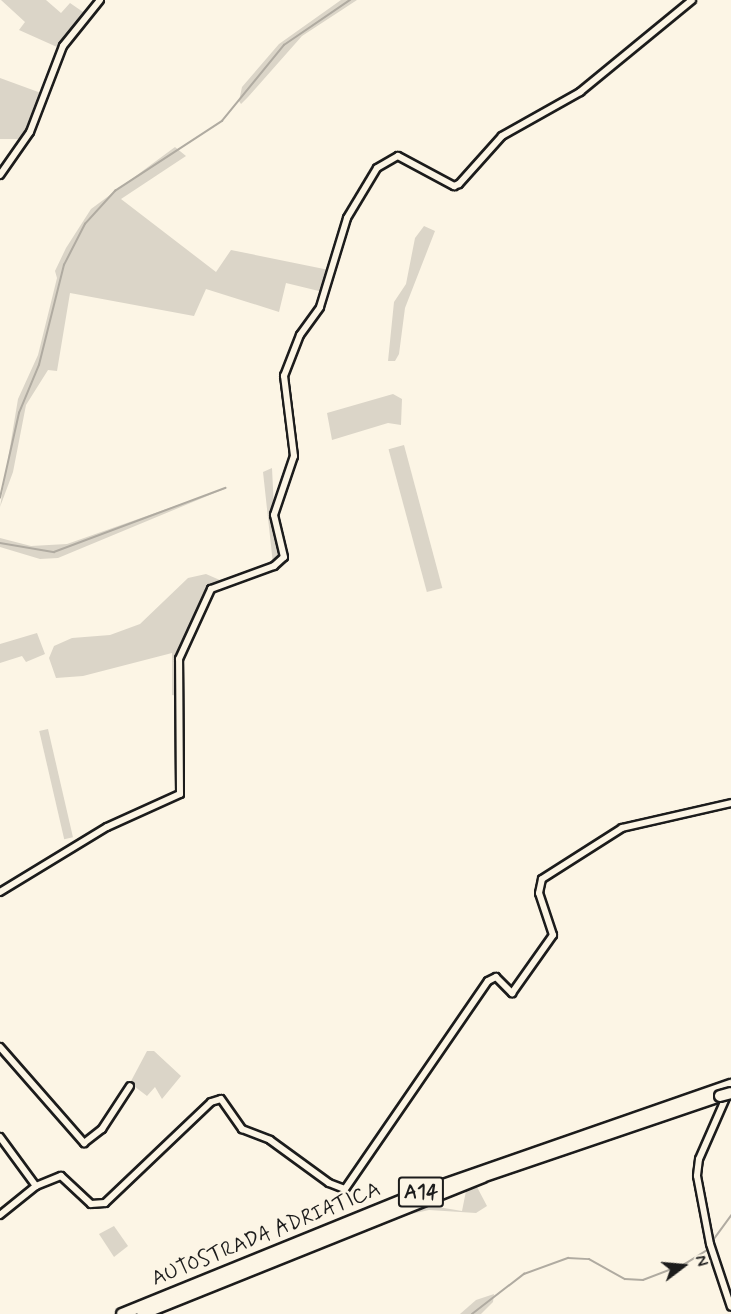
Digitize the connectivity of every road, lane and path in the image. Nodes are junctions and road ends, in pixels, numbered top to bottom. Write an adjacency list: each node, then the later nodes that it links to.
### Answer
1 (100, 0): 3 (street)
2 (692, 0): 5 (street)
3 (0, 175)
4 (731, 803): 10 (street)
5 (0, 892)
6 (0, 1047): 7 (street)
7 (130, 1086)
8 (728, 1089): 12 (street); 13 (highway, AUTOSTRADA ADRIATICA / A14); 14 (highway, AUTOSTRADA ADRIATICA / A14)
9 (0, 1137): 10 (street)
10 (36, 1186): 11 (street)
11 (0, 1215)
12 (731, 1307)
13 (122, 1314)
14 (142, 1314)

